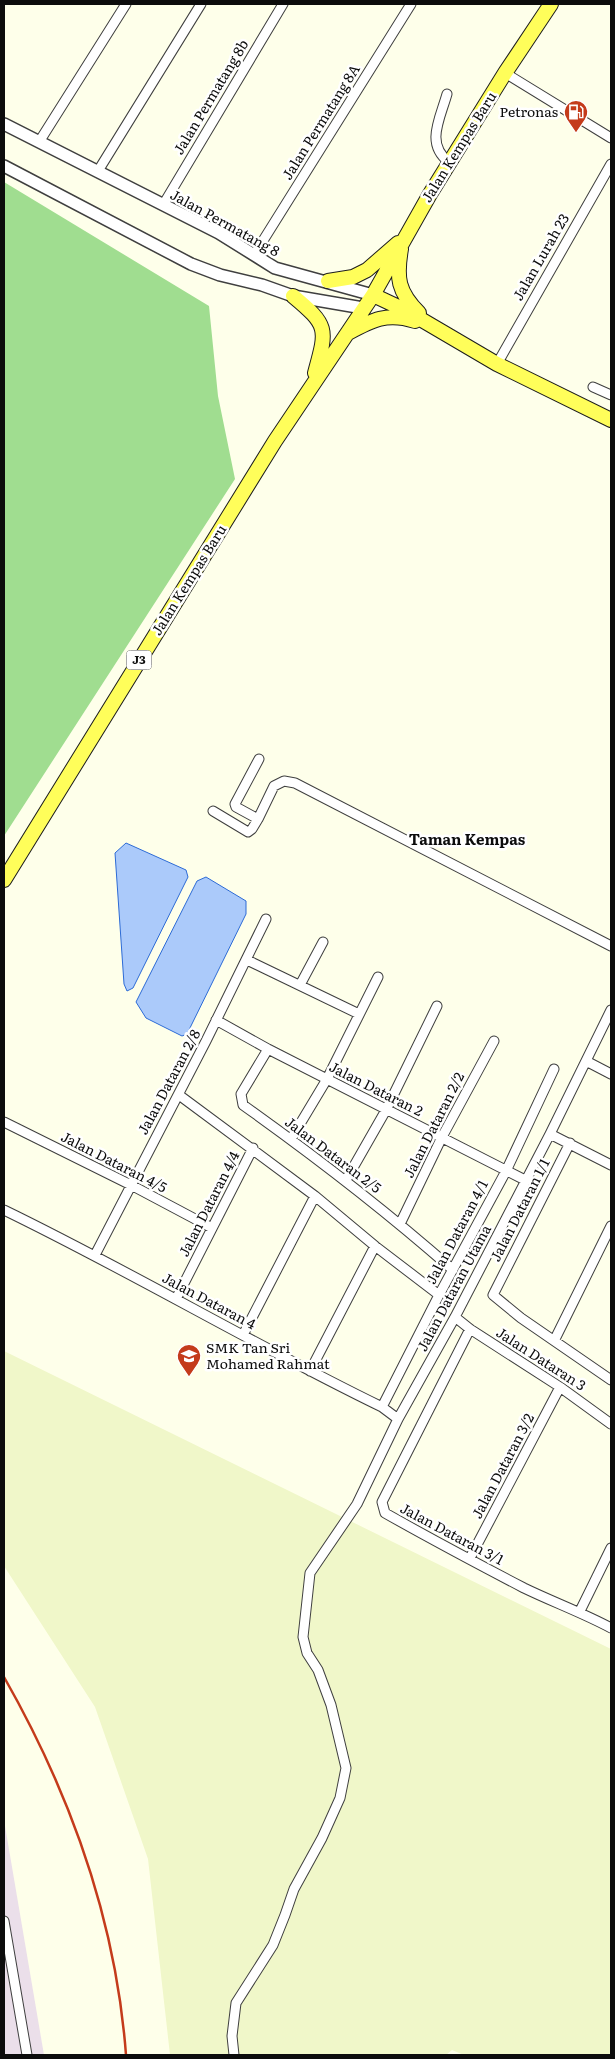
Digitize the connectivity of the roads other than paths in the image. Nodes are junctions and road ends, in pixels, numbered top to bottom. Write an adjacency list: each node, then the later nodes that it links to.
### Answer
1 (126, 4): 10 (street)
2 (201, 4): 14 (street)
3 (283, 4): 15 (street, Jalan Permatang 8b)
4 (411, 4): 17 (street, Jalan Permatang 8A)
5 (551, 4): 6 (main road, Jalan Kempas Baru / J3)
6 (505, 73): 9 (street); 11 (main road, Jalan Kempas Baru / J3)
7 (447, 94): 11 (street)
8 (4, 124): 10 (street, Jalan Permatang 8)
9 (611, 138)
10 (39, 142): 14 (street, Jalan Permatang 8)
11 (449, 162): 16 (main road, Jalan Kempas Baru / J3)
12 (611, 164): 25 (street, Jalan Lurah 23)
13 (4, 166): 20 (street)
14 (98, 171): 15 (street, Jalan Permatang 8)
15 (163, 205): 17 (street, Jalan Permatang 8)
16 (404, 238): 18 (main road); 19 (main road, Jalan Kempas Baru / J3); 23 (main road)
17 (254, 255): 18 (street, Jalan Permatang 8)
18 (328, 281): 19 (street, Jalan Permatang 8)
19 (373, 295): 21 (main road, Jalan Kempas Baru / J3); 22 (main road)
20 (293, 296): 21 (street); 26 (main road)
21 (363, 308): 22 (main road); 24 (main road, Jalan Kempas Baru / J3)
22 (405, 310): 23 (main road)
23 (432, 326): 24 (main road); 25 (main road)
24 (344, 335): 26 (main road, Jalan Kempas Baru / J3)
25 (496, 364): 29 (main road)
26 (312, 385): 33 (main road, Jalan Kempas Baru / J3)
27 (593, 387): 28 (street)
28 (611, 396)
29 (611, 420)
30 (259, 760): 32 (street)
31 (213, 811): 32 (street)
32 (258, 819): 36 (street)
33 (4, 880)
34 (266, 920): 37 (street, Jalan Dataran 2/8)
35 (324, 942): 39 (street)
36 (611, 946)
37 (247, 960): 39 (street); 43 (street, Jalan Dataran 2/8)
38 (378, 977): 42 (street)
39 (300, 985): 42 (street)
40 (437, 1006): 51 (street)
41 (611, 1010): 46 (street, Jalan Dataran Utama)
42 (359, 1014): 49 (street)
43 (216, 1020): 45 (street, Jalan Dataran 2); 50 (street, Jalan Dataran 2/8)
44 (494, 1041): 54 (street, Jalan Dataran 2/2)
45 (268, 1049): 49 (street, Jalan Dataran 2); 55 (street, Jalan Dataran 2/5)
46 (586, 1061): 48 (street); 53 (street, Jalan Dataran Utama)
47 (554, 1069): 59 (street, Jalan Dataran 4/1)
48 (611, 1074)
49 (327, 1079): 51 (street, Jalan Dataran 2); 55 (street)
50 (178, 1095): 57 (street); 62 (street, Jalan Dataran 2/8)
51 (386, 1110): 54 (street, Jalan Dataran 2); 60 (street)
52 (4, 1122): 62 (street, Jalan Dataran 4/5)
53 (550, 1134): 56 (street); 61 (street, Jalan Dataran Utama)
54 (442, 1137): 59 (street, Jalan Dataran 2); 65 (street, Jalan Dataran 2/2)
55 (291, 1139): 60 (street, Jalan Dataran 2/5)
56 (570, 1143): 58 (street); 76 (street, Jalan Dataran 1/1)
57 (253, 1148): 63 (street); 67 (street, Jalan Dataran 4/4)
58 (611, 1165)
59 (506, 1171): 61 (street, Jalan Dataran 2); 70 (street, Jalan Dataran 4/1)
60 (346, 1180): 65 (street, Jalan Dataran 2/5)
61 (525, 1180): 73 (street, Jalan Dataran Utama)
62 (131, 1186): 67 (street, Jalan Dataran 4/5); 69 (street, Jalan Dataran 2/8)
63 (315, 1196): 68 (street); 75 (street)
64 (4, 1210): 69 (street, Jalan Dataran 4)
65 (400, 1224): 70 (street, Jalan Dataran 2/5)
66 (611, 1226): 76 (street)
67 (212, 1228): 72 (street, Jalan Dataran 4/4)
68 (375, 1246): 71 (street); 77 (street)
69 (94, 1256): 72 (street, Jalan Dataran 4)
70 (453, 1270): 71 (street, Jalan Dataran 4/1)
71 (438, 1295): 80 (street, Jalan Dataran 4/1)
72 (176, 1299): 75 (street, Jalan Dataran 4)
73 (455, 1317): 74 (street, Jalan Dataran 3); 81 (street, Jalan Dataran Utama)
74 (470, 1329): 79 (street, Jalan Dataran 3); 84 (street, Jalan Dataran 3/1)
75 (243, 1335): 77 (street, Jalan Dataran 4)
76 (555, 1339): 78 (street)
77 (310, 1371): 80 (street, Jalan Dataran 4)
78 (611, 1380)
79 (560, 1387): 82 (street, Jalan Dataran 3); 84 (street, Jalan Dataran 3/2)
80 (382, 1406): 81 (street, Jalan Dataran 4)
81 (398, 1419): 89 (street, Jalan Dataran Utama)
82 (611, 1424)
83 (611, 1548): 85 (street)
84 (470, 1558): 85 (street, Jalan Dataran 3/1)
85 (580, 1612): 86 (street, Jalan Dataran 3/1)
86 (611, 1628)
87 (4, 1921): 88 (street)
88 (27, 2055)
89 (234, 2055)

